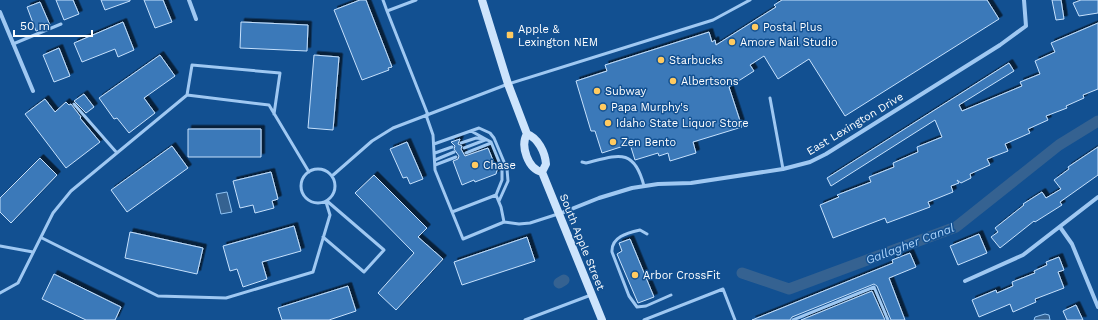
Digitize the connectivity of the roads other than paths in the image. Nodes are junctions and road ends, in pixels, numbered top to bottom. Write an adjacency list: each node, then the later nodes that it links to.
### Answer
1 (188, 0): 9 (street)
2 (383, 0): 7 (lane)
3 (416, 0): 7 (lane)
4 (482, 0): 12 (main road, South Apple Street)
5 (750, 0): 12 (lane)
6 (1024, 0): 35 (street, East Lexington Drive)
7 (387, 11): 18 (lane)
8 (0, 12): 11 (street)
9 (196, 19)
10 (61, 24): 11 (lane)
11 (13, 44): 13 (street)
12 (508, 84): 18 (lane); 20 (main road, South Apple Street)
13 (33, 91)
14 (187, 95): 17 (lane); 17 (lane); 28 (lane)
15 (770, 98): 35 (lane)
16 (74, 104): 28 (lane)
17 (274, 114): 36 (lane)
18 (427, 115): 24 (lane); 38 (lane)
19 (471, 131): 21 (lane); 24 (lane); 42 (lane)
20 (527, 134): 37 (main road, South Apple Street); 37 (main road, South Apple Street)
21 (486, 139): 22 (lane); 23 (lane); 26 (lane)
22 (462, 143)
23 (491, 143): 30 (lane); 40 (lane)
24 (434, 144): 29 (lane)
25 (452, 147): 29 (lane)
26 (464, 148)
27 (454, 152): 32 (lane)
28 (116, 153): 50 (lane)
29 (435, 153): 32 (lane)
30 (466, 153)
31 (456, 157): 34 (lane)
32 (435, 160): 34 (lane)
33 (582, 162): 39 (lane)
34 (435, 165): 44 (lane)
35 (783, 168): 39 (street, East Lexington Drive)
36 (309, 172): 38 (lane); 43 (lane)
37 (542, 172): 45 (main road, South Apple Street)
38 (332, 176): 43 (lane)
39 (644, 186): 45 (street, East Lexington Drive)
40 (496, 195): 42 (lane); 44 (lane)
41 (1098, 197): 47 (street)
42 (499, 201): 46 (lane)
43 (326, 202): 49 (lane); 49 (lane)
44 (452, 212): 46 (lane)
45 (558, 214): 46 (lane); 55 (main road, South Apple Street)
46 (504, 222)
47 (1060, 227): 53 (street); 57 (street)
48 (647, 234): 56 (lane)
49 (324, 237): 50 (lane)
50 (42, 238): 52 (lane)
51 (0, 246): 52 (lane)
52 (33, 252): 54 (lane)
53 (965, 281)
54 (0, 293)
55 (592, 294): 58 (lane); 59 (main road, South Apple Street)
56 (671, 295)
57 (1098, 307)
58 (526, 320)
59 (602, 320)
60 (644, 320): 61 (lane)
61 (734, 320)
62 (793, 320): 63 (lane)
63 (888, 320)

